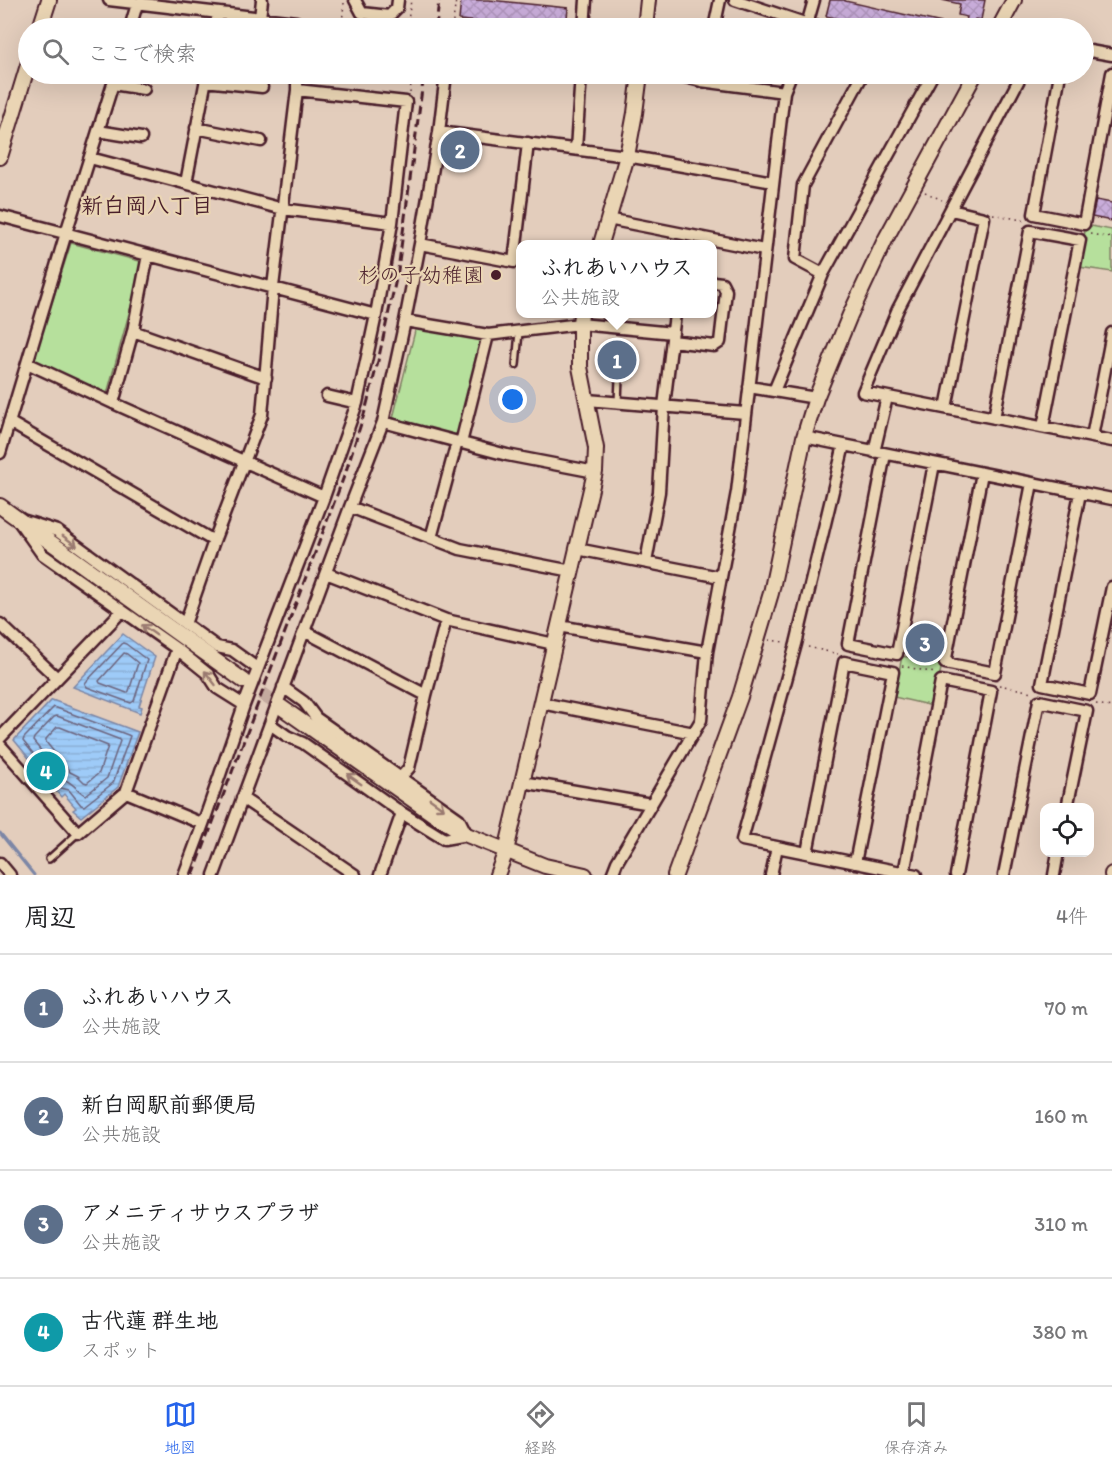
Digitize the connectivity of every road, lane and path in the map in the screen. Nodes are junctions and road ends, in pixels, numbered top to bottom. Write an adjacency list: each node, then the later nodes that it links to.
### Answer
1 (49, 0): 16 (street)
2 (109, 0): 14 (street)
3 (262, 0): 19 (street)
4 (355, 0): 5 (street)
5 (398, 0)
6 (411, 0): 20 (path)
7 (456, 0): 21 (path)
8 (586, 0): 22 (street)
9 (648, 0): 23 (street)
10 (720, 0): 24 (street)
11 (735, 0): 25 (street)
12 (814, 0): 26 (street)
13 (1014, 0): 27 (street)
14 (138, 4): 15 (street); 17 (street)
15 (218, 14): 18 (street); 19 (street)
16 (43, 18)
17 (133, 18)
18 (217, 18)
19 (260, 18)
20 (408, 18)
21 (453, 18)
22 (585, 18)
23 (646, 18)
24 (716, 18)
25 (785, 18)
26 (809, 18)
27 (1004, 18)
28 (1094, 52): 29 (street)
29 (1112, 55)
30 (1112, 73): 47 (street)
31 (22, 84): 62 (street)
32 (113, 84): 55 (street)
33 (130, 84): 50 (street)
34 (205, 84): 54 (street)
35 (245, 84): 48 (street)
36 (297, 84): 51 (street)
37 (411, 84): 53 (path)
38 (445, 84): 56 (street)
39 (580, 84): 60 (street)
40 (638, 84): 61 (street)
41 (733, 84): 49 (street)
42 (787, 84): 52 (street)
43 (858, 84): 85 (street)
44 (928, 84): 85 (street)
45 (970, 84): 105 (street)
46 (1017, 84): 67 (street)
47 (1058, 84)
48 (262, 87)
49 (746, 87): 52 (street)
50 (144, 89)
51 (297, 90): 53 (street); 68 (street)
52 (784, 92): 64 (street)
53 (406, 102): 73 (street)
54 (196, 129): 58 (street); 65 (street)
55 (98, 131): 57 (street); 63 (street)
56 (439, 132): 59 (street); 80 (street)
57 (141, 138)
58 (261, 141)
59 (528, 143): 60 (street); 78 (street)
60 (576, 149): 61 (street)
61 (627, 156): 64 (street); 71 (street)
62 (0, 157)
63 (90, 158): 65 (street); 75 (street)
64 (773, 182): 83 (street)
65 (186, 183): 68 (street)
66 (924, 192): 67 (path)
67 (952, 208): 104 (street); 111 (street)
68 (283, 209): 73 (street); 87 (street)
69 (987, 213): 72 (path)
70 (0, 216): 75 (street)
71 (608, 219): 77 (street); 79 (street)
72 (1032, 222)
73 (392, 223): 88 (street)
74 (1082, 232): 76 (path)
75 (66, 233): 84 (street); 97 (street)
76 (1112, 238)
77 (684, 239)
78 (517, 240)
79 (602, 240)
80 (420, 244): 82 (street); 91 (street)
81 (717, 244): 83 (street)
82 (516, 245)
83 (764, 250): 101 (street)
84 (148, 255): 87 (street); 92 (street)
85 (823, 274): 102 (street)
86 (717, 282): 96 (street)
87 (273, 287): 88 (street); 99 (street)
88 (376, 315): 109 (street)
89 (674, 318): 96 (street)
90 (580, 319): 93 (street); 96 (street); 106 (street)
91 (405, 321): 95 (street); 115 (street)
92 (133, 331): 99 (street); 108 (street)
93 (519, 332): 95 (street); 98 (lane)
94 (1112, 333): 118 (street)
95 (488, 335): 120 (street)
96 (672, 337): 110 (street)
97 (27, 363): 108 (street); 114 (street)
98 (516, 365)
99 (266, 378): 124 (street)
100 (619, 379): 107 (lane)
101 (749, 387): 102 (street); 112 (street)
102 (774, 391): 105 (street)
103 (327, 396): 109 (street)
104 (887, 397): 111 (street); 123 (street)
105 (816, 398): 117 (street)
106 (587, 400): 107 (street); 126 (street)
107 (618, 402): 110 (street)
108 (112, 403): 124 (street)
109 (357, 404): 130 (street)
110 (664, 406): 112 (street); 138 (street)
111 (946, 408): 113 (street)
112 (746, 413): 141 (street)
113 (994, 418): 116 (street); 116 (street)
114 (9, 422): 122 (street); 136 (street)
115 (383, 422): 120 (street); 133 (street)
116 (1043, 428): 118 (street)
117 (804, 437): 121 (street); 191 (street)
118 (1092, 437): 119 (street)
119 (1112, 441)
120 (459, 442): 126 (street); 135 (street)
121 (844, 446): 123 (street); 174 (street)
122 (0, 453)
123 (880, 453): 125 (street); 125 (street)
124 (244, 460): 130 (street); 136 (street)
125 (934, 464): 127 (street)
126 (595, 472): 137 (street)
127 (982, 473): 128 (street); 128 (street)
128 (1032, 483): 129 (street)
129 (1080, 493): 131 (street); 142 (street)
130 (324, 497): 152 (street)
131 (1112, 500)
132 (0, 506): 134 (street)
133 (350, 507): 135 (street); 140 (street)
134 (16, 518): 143 (street); 146 (street, one-way to 146); 154 (street)
135 (431, 538): 139 (street)
136 (214, 541): 146 (street)
137 (577, 549): 138 (street); 139 (street)
138 (645, 562): 141 (street)
139 (572, 571): 147 (street)
140 (326, 573): 144 (street); 148 (street)
141 (720, 577): 151 (street)
142 (1112, 587)
143 (122, 611): 150 (street, one-way to 143); 153 (street)
144 (446, 620): 149 (street); 156 (street)
145 (0, 624): 153 (street)
146 (185, 624): 152 (street)
147 (559, 626): 149 (street); 151 (street)
148 (304, 631): 155 (street); 156 (street)
149 (554, 644): 157 (street)
150 (177, 649): 158 (street, one-way to 150); 166 (street)
151 (707, 652): 161 (street)
152 (257, 668): 158 (street)
153 (57, 678): 162 (street)
154 (244, 681)
155 (283, 687): 160 (street); 164 (street)
156 (426, 694): 164 (street)
157 (542, 703): 161 (street); 165 (street)
158 (244, 705): 171 (street)
159 (281, 707): 173 (street)
160 (270, 724): 167 (street); 170 (street, one-way to 160)
161 (694, 733): 169 (street)
162 (0, 738)
163 (0, 745): 172 (street)
164 (400, 778): 173 (street, one-way to 173)
165 (523, 782): 169 (street); 175 (street)
166 (126, 792): 171 (street); 172 (street)
167 (242, 798): 185 (street); 186 (street)
168 (1068, 803): 195 (street)
169 (651, 804): 190 (street)
170 (402, 813): 173 (street); 187 (street)
171 (203, 824): 184 (street)
172 (78, 833): 178 (lane)
173 (467, 835): 175 (street)
174 (777, 847): 176 (street); 192 (street)
175 (506, 851): 181 (street); 188 (street)
176 (807, 853): 180 (street); 180 (street)
177 (1057, 857): 196 (street)
178 (49, 859)
179 (0, 863): 183 (street)
180 (855, 863): 182 (street)
181 (543, 870): 189 (street)
182 (904, 873): 193 (street); 194 (street)
183 (10, 875)
184 (184, 875)
185 (214, 875)
186 (355, 875)
187 (380, 875)
188 (497, 875)
189 (585, 875)
190 (612, 875)
191 (675, 875)
192 (771, 875)
193 (916, 875)
194 (956, 875)
195 (1004, 875)
196 (1054, 875)

